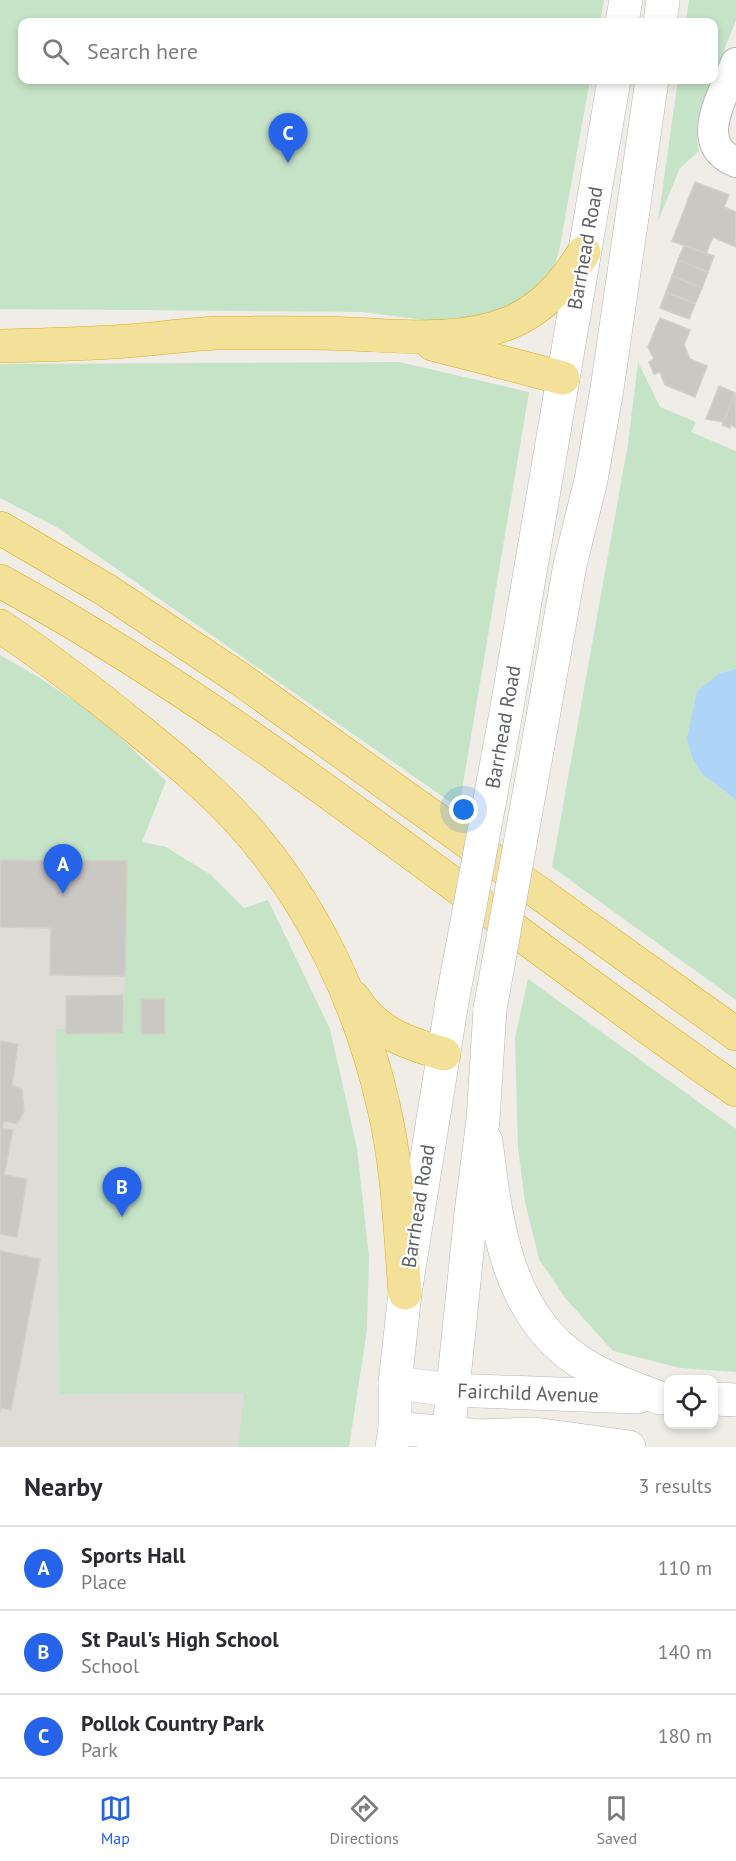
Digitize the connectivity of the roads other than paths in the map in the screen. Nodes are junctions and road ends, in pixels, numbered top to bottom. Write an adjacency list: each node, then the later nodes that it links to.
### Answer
1 (626, 0): 3 (main road)
2 (663, 0): 4 (main road)
3 (623, 18)
4 (661, 18)
5 (736, 63): 8 (street)
6 (613, 84): 9 (main road, Barrhead Road)
7 (651, 84): 13 (main road, Barrhead Road)
8 (736, 162)
9 (584, 252): 10 (highway); 12 (main road, Barrhead Road)
10 (410, 338): 11 (highway); 12 (highway)
11 (0, 346)
12 (563, 378): 13 (main road); 20 (main road, Barrhead Road, bridge)
13 (607, 389): 18 (main road, Barrhead Road, bridge)
14 (0, 528): 19 (highway)
15 (0, 581): 21 (highway)
16 (0, 626): 17 (highway)
17 (335, 964): 20 (highway); 23 (highway)
18 (489, 1024): 20 (main road); 22 (main road, Barrhead Road)
19 (736, 1034)
20 (444, 1054): 23 (main road, Barrhead Road)
21 (736, 1090)
22 (483, 1120): 25 (main road, Barrhead Road); 26 (main road, Fairchild Avenue)
23 (405, 1293): 24 (main road, Barrhead Road)
24 (395, 1383): 25 (main road, Fairchild Avenue); 29 (main road, Barrhead Road)
25 (452, 1390): 26 (main road, Fairchild Avenue); 30 (main road, Barrhead Road)
26 (664, 1398)
27 (718, 1399): 28 (main road)
28 (736, 1400)
29 (394, 1437): 30 (main road, Fairchild Avenue)
30 (447, 1440): 31 (main road, Fairchild Avenue)
31 (629, 1447)

